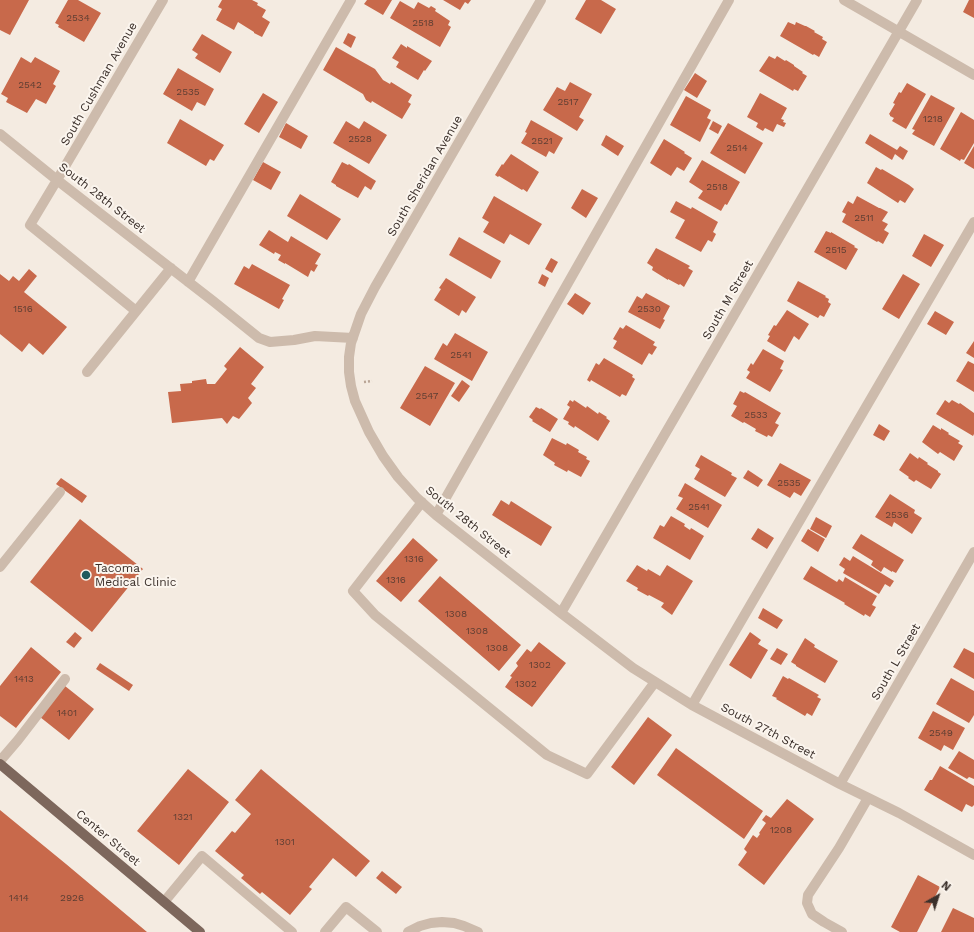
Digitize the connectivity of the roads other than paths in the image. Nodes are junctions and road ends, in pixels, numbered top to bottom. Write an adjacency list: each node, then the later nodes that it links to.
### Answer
1 (163, 0): 10 (street, South Cushman Avenue)
2 (351, 0): 13 (street)
3 (541, 0): 15 (street, South Sheridan Avenue)
4 (730, 0): 20 (street)
5 (844, 0): 7 (street)
6 (917, 0): 7 (street, South M Street)
7 (899, 32): 8 (street); 23 (street, South M Street)
8 (974, 75)
9 (0, 134): 10 (street, South 28th Street)
10 (57, 180): 12 (street, South 28th Street); 14 (street, South Cushman Avenue)
11 (974, 222): 26 (street)
12 (171, 268): 13 (street, South 28th Street); 14 (street)
13 (188, 282): 15 (street, South 28th Street)
14 (136, 311): 16 (street)
15 (353, 338): 17 (street, South Sheridan Avenue)
16 (87, 372)
17 (349, 372): 19 (street, South 28th Street)
18 (60, 492): 22 (street)
19 (422, 502): 20 (street, South 28th Street); 25 (street)
20 (436, 515): 23 (street, South 28th Street)
21 (974, 552): 28 (street, South L Street)
22 (0, 566)
23 (561, 613): 25 (street, South 27th Street)
24 (65, 679): 27 (street)
25 (656, 682): 26 (street, South 27th Street)
26 (692, 705): 28 (street, South 27th Street)
27 (0, 763): 31 (main road, Center Street)
28 (840, 784): 29 (street, South 27th Street)
29 (868, 798): 30 (street, South 27th Street); 38 (street)
30 (974, 856)
31 (164, 902): 32 (main road, Center Street); 33 (street)
32 (199, 932)
33 (292, 932)
34 (325, 932): 35 (street)
35 (376, 932)
36 (408, 932): 37 (street)
37 (478, 932)
38 (842, 932)

